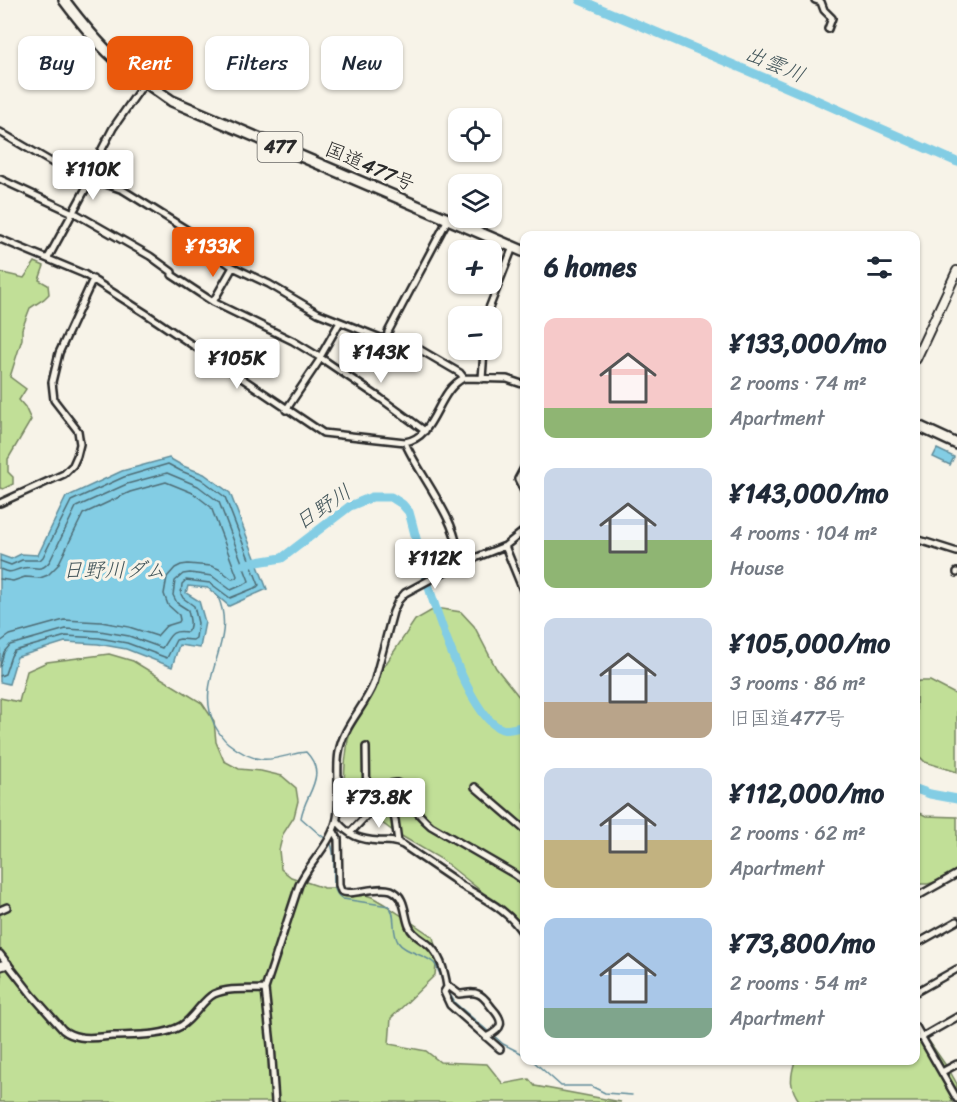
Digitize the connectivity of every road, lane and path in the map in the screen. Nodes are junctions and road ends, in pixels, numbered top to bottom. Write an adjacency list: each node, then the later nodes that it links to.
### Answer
1 (64, 0): 4 (highway, 国道477号 / 477)
2 (815, 0): 3 (street)
3 (828, 29)
4 (107, 51)
5 (139, 90): 9 (street)
6 (156, 90): 11 (highway, 国道477号 / 477)
7 (0, 132): 9 (street)
8 (0, 179): 10 (street)
9 (89, 179): 10 (street); 17 (street)
10 (73, 212): 16 (street); 20 (street)
11 (448, 219): 23 (street)
12 (469, 228): 14 (highway, 国道477号 / 477)
13 (0, 239): 16 (street)
14 (513, 247): 15 (highway, 国道477号 / 477); 21 (street)
15 (520, 250)
16 (48, 258): 19 (street)
17 (233, 267): 20 (street); 22 (street)
18 (957, 271): 24 (street)
19 (93, 279): 30 (street); 35 (street)
20 (213, 302): 25 (street)
21 (490, 306)
22 (340, 322): 23 (street); 25 (street)
23 (387, 339): 27 (street)
24 (920, 350)
25 (321, 358): 30 (street); 32 (street)
26 (483, 360): 28 (street)
27 (464, 378): 28 (street); 32 (street)
28 (482, 379): 29 (street)
29 (520, 383)
30 (286, 410): 33 (street)
31 (920, 426): 34 (highway)
32 (425, 431): 33 (street)
33 (405, 442): 40 (street)
34 (957, 444)
35 (0, 503)
36 (520, 534): 38 (street)
37 (920, 540): 39 (street)
38 (505, 546): 40 (street); 41 (street)
39 (957, 552)
40 (455, 566): 44 (street)
41 (520, 583)
42 (366, 747): 47 (street)
43 (475, 787): 45 (street)
44 (337, 821): 46 (street); 47 (street)
45 (520, 826)
46 (332, 832): 60 (street); 61 (street)
47 (350, 834): 48 (street)
48 (398, 842): 50 (street); 55 (street)
49 (957, 874): 51 (street)
50 (519, 877)
51 (920, 895)
52 (7, 907): 53 (street)
53 (0, 910)
54 (957, 921): 56 (street)
55 (520, 930)
56 (920, 942)
57 (0, 954): 58 (street)
58 (4, 965): 61 (street)
59 (957, 969): 62 (street)
60 (446, 988): 65 (street); 65 (street)
61 (265, 989): 71 (street)
62 (920, 990)
63 (957, 1017): 64 (street)
64 (920, 1036)
65 (488, 1037): 67 (street)
66 (920, 1039): 69 (street)
67 (500, 1049)
68 (957, 1064): 69 (street)
69 (942, 1072): 70 (street)
70 (957, 1099)
71 (276, 1102)

